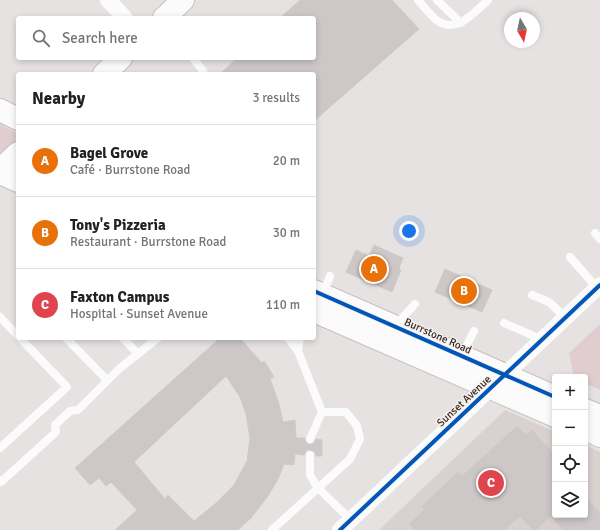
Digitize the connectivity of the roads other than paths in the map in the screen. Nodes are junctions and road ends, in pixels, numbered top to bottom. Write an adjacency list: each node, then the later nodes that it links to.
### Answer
1 (108, 0): 6 (street)
2 (183, 0): 7 (street)
3 (418, 0): 8 (lane)
4 (437, 0): 8 (lane)
5 (488, 0): 8 (lane)
6 (123, 16)
7 (166, 16)
8 (461, 23)
9 (195, 60): 10 (lane)
10 (203, 71)
11 (0, 110): 12 (street)
12 (16, 118)
13 (9, 164): 14 (street)
14 (16, 177)
15 (570, 257): 16 (lane)
16 (599, 287): 21 (street, Sunset Avenue)
17 (532, 295): 21 (lane)
18 (319, 300): 25 (street, Burrstone Road)
19 (415, 304): 25 (lane)
20 (0, 317): 24 (lane)
21 (566, 318): 32 (street, Sunset Avenue)
22 (504, 323): 32 (lane)
23 (474, 331): 35 (lane)
24 (16, 334)
25 (391, 335): 35 (street, Burrstone Road); 37 (street, Burrstone Road)
26 (22, 340): 46 (lane)
27 (68, 340): 36 (lane)
28 (125, 340): 34 (lane)
29 (156, 340): 34 (lane)
30 (290, 340): 33 (lane)
31 (300, 340): 33 (lane)
32 (544, 340): 37 (street, Sunset Avenue)
33 (298, 351): 40 (lane)
34 (138, 354): 36 (lane)
35 (462, 356): 37 (street, Burrstone Road)
36 (108, 380): 48 (lane)
37 (498, 382): 38 (street, Burrstone Road); 41 (street, Burrstone Road); 50 (street, Sunset Avenue)
38 (552, 396)
39 (588, 411): 42 (street)
40 (322, 412): 45 (lane); 49 (lane)
41 (552, 414)
42 (600, 416)
43 (588, 430): 44 (street)
44 (600, 436)
45 (310, 439)
46 (0, 448)
47 (310, 455): 49 (lane)
48 (0, 480)
49 (318, 488): 50 (lane); 51 (lane)
50 (345, 525)
51 (272, 530)

